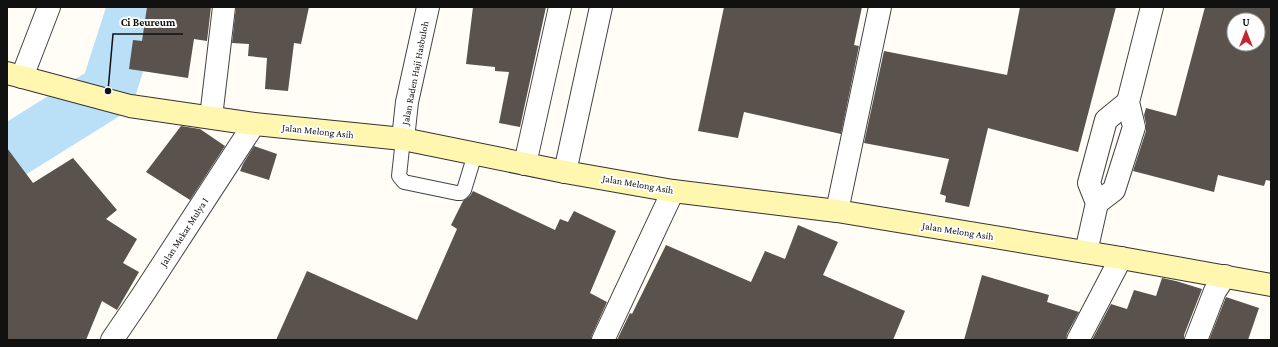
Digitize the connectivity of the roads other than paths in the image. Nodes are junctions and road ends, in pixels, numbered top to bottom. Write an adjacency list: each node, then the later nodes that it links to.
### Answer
1 (49, 7): 8 (street)
2 (224, 7): 9 (street)
3 (428, 7): 11 (street, Jalan Raden Haji Hasbuloh)
4 (560, 7): 13 (street)
5 (601, 7): 14 (street)
6 (880, 7): 16 (street)
7 (1152, 7): 17 (street)
8 (15, 75): 9 (main road, Jalan Melong Asih)
9 (211, 117): 10 (main road, Jalan Melong Asih)
10 (254, 124): 11 (main road, Jalan Melong Asih); 21 (street, Jalan Mekar Mulya I)
11 (403, 139): 12 (main road, Jalan Melong Asih); 12 (lane)
12 (475, 154): 13 (main road, Jalan Melong Asih)
13 (525, 164): 14 (main road, Jalan Melong Asih)
14 (565, 172): 15 (main road, Jalan Melong Asih)
15 (673, 191): 16 (main road, Jalan Melong Asih); 22 (street)
16 (837, 211): 17 (main road, Jalan Melong Asih)
17 (1086, 252): 18 (main road, Jalan Melong Asih)
18 (1122, 258): 19 (main road, Jalan Melong Asih); 23 (street)
19 (1225, 276): 20 (main road, Jalan Melong Asih); 24 (street)
20 (1271, 285)
21 (112, 340)
22 (603, 340)
23 (1078, 340)
24 (1196, 340)

